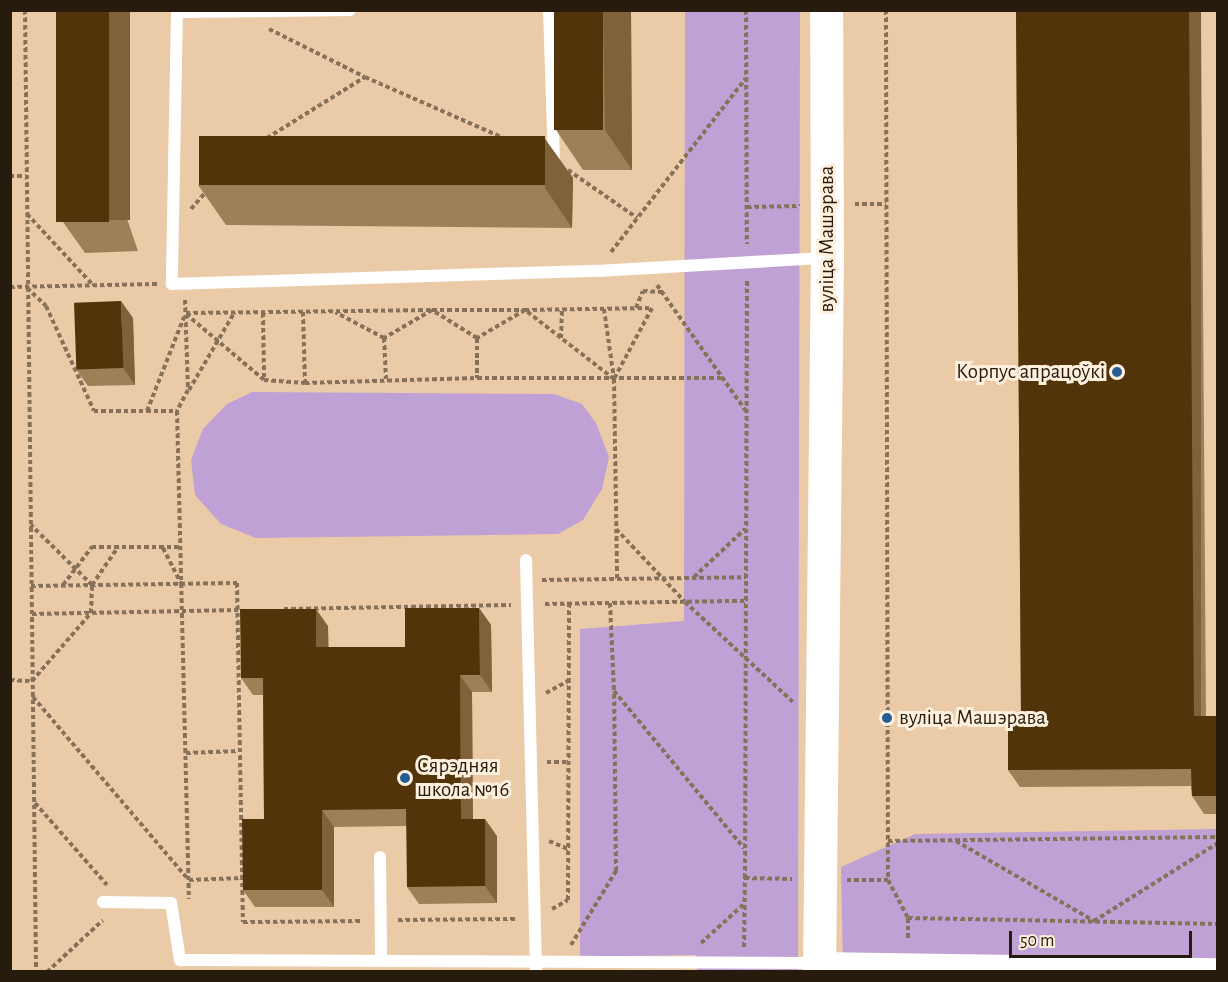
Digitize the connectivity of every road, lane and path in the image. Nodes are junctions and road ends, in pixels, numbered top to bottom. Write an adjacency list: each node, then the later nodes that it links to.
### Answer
1 (25, 10): 14 (path)
2 (350, 10): 7 (lane)
3 (549, 10): 12 (lane)
4 (746, 10): 9 (path)
5 (826, 10): 19 (street, вуліца Машэрава)
6 (886, 10): 91 (path)
7 (234, 12): 8 (path); 18 (lane)
8 (365, 77): 10 (path); 11 (path)
9 (746, 77): 17 (path); 20 (path)
10 (264, 140)
11 (512, 141)
12 (554, 160): 17 (path)
13 (10, 176): 14 (path)
14 (26, 176): 16 (path)
15 (211, 186): 18 (path)
16 (26, 213): 24 (path); 26 (path)
17 (637, 218): 22 (path)
18 (173, 230): 23 (lane)
19 (828, 258): 20 (lane); 85 (street, вуліца Машэрава)
20 (747, 262): 21 (lane); 51 (path)
21 (645, 268): 22 (lane); 27 (path)
22 (597, 270): 23 (lane)
23 (179, 284): 24 (path); 35 (path)
24 (94, 286): 26 (path)
25 (10, 287): 26 (path)
26 (27, 287): 49 (path); 52 (path)
27 (662, 292): 28 (path); 43 (path)
28 (636, 308): 30 (path); 45 (path)
29 (562, 309): 30 (path); 32 (path); 40 (path)
30 (604, 309): 45 (path)
31 (432, 310): 32 (path); 34 (path); 38 (path); 39 (path)
32 (525, 310): 39 (path); 40 (path)
33 (303, 312): 34 (path); 37 (path); 47 (path)
34 (335, 312): 38 (path)
35 (186, 313): 36 (path); 41 (path); 48 (path); 49 (path)
36 (234, 313): 37 (path); 41 (path)
37 (263, 313): 46 (path)
38 (384, 338): 44 (path)
39 (477, 338): 42 (path)
40 (561, 338): 45 (path)
41 (218, 340): 46 (path); 48 (path)
42 (477, 378): 44 (path); 45 (path)
43 (723, 378): 45 (path); 51 (path)
44 (386, 379): 47 (path)
45 (614, 379): 54 (path)
46 (264, 380): 47 (path)
47 (305, 383)
48 (188, 390): 50 (path)
49 (147, 411): 50 (path)
50 (177, 411): 57 (path)
51 (746, 411): 53 (path)
52 (30, 524): 59 (path); 67 (path)
53 (746, 528): 60 (path); 62 (path)
54 (616, 529): 61 (path); 63 (path)
55 (118, 547): 56 (path); 59 (path); 66 (path)
56 (162, 547): 57 (path); 65 (path)
57 (181, 547): 65 (path)
58 (526, 560): 64 (lane)
59 (76, 569): 66 (path); 68 (path)
60 (746, 577): 62 (path); 69 (path)
61 (664, 578): 62 (path); 63 (path); 70 (path)
62 (693, 578)
63 (617, 579): 64 (path)
64 (526, 580): 73 (lane)
65 (182, 584): 66 (path); 75 (path); 77 (path)
66 (92, 585): 68 (path); 78 (path)
67 (31, 586): 68 (path); 79 (path)
68 (63, 586)
69 (746, 601): 70 (path); 80 (path)
70 (685, 602): 71 (path); 80 (path)
71 (610, 603): 72 (path); 83 (path)
72 (569, 604): 73 (path); 103 (path)
73 (527, 605): 74 (path); 103 (lane)
74 (271, 609)
75 (236, 610): 76 (path); 77 (path); 86 (path)
76 (248, 610)
77 (183, 611): 78 (path); 87 (path)
78 (91, 613): 79 (path); 82 (path)
79 (32, 614): 82 (path)
80 (744, 654): 85 (path); 93 (path)
81 (10, 680): 82 (path)
82 (32, 681): 84 (path)
83 (614, 691): 93 (path); 109 (path)
84 (33, 696): 88 (path); 97 (path)
85 (823, 731): 111 (street, вуліца Машэрава)
86 (239, 751): 87 (path); 95 (path)
87 (186, 753): 97 (path)
88 (34, 802): 100 (path); 114 (path)
89 (1218, 837): 90 (path)
90 (955, 840): 91 (path); 106 (path)
91 (888, 841): 98 (path)
92 (1218, 843): 106 (path)
93 (745, 849): 96 (path)
94 (380, 857): 105 (lane)
95 (242, 878): 97 (path); 105 (path)
96 (745, 878)
97 (189, 880): 101 (path)
98 (888, 880)
99 (103, 902): 100 (lane)
100 (122, 902): 108 (lane); 115 (path)
101 (189, 903)
102 (745, 904): 110 (path)
103 (536, 918): 105 (path); 112 (lane)
104 (909, 918): 106 (path)
105 (381, 920): 108 (lane)
106 (1094, 921): 107 (path)
107 (1218, 924)
108 (381, 960): 112 (lane)
109 (560, 963): 110 (lane); 112 (lane)
110 (679, 963): 111 (lane)
111 (819, 967): 113 (street)
112 (536, 968)
113 (1218, 969)
114 (36, 972)
115 (47, 972)

